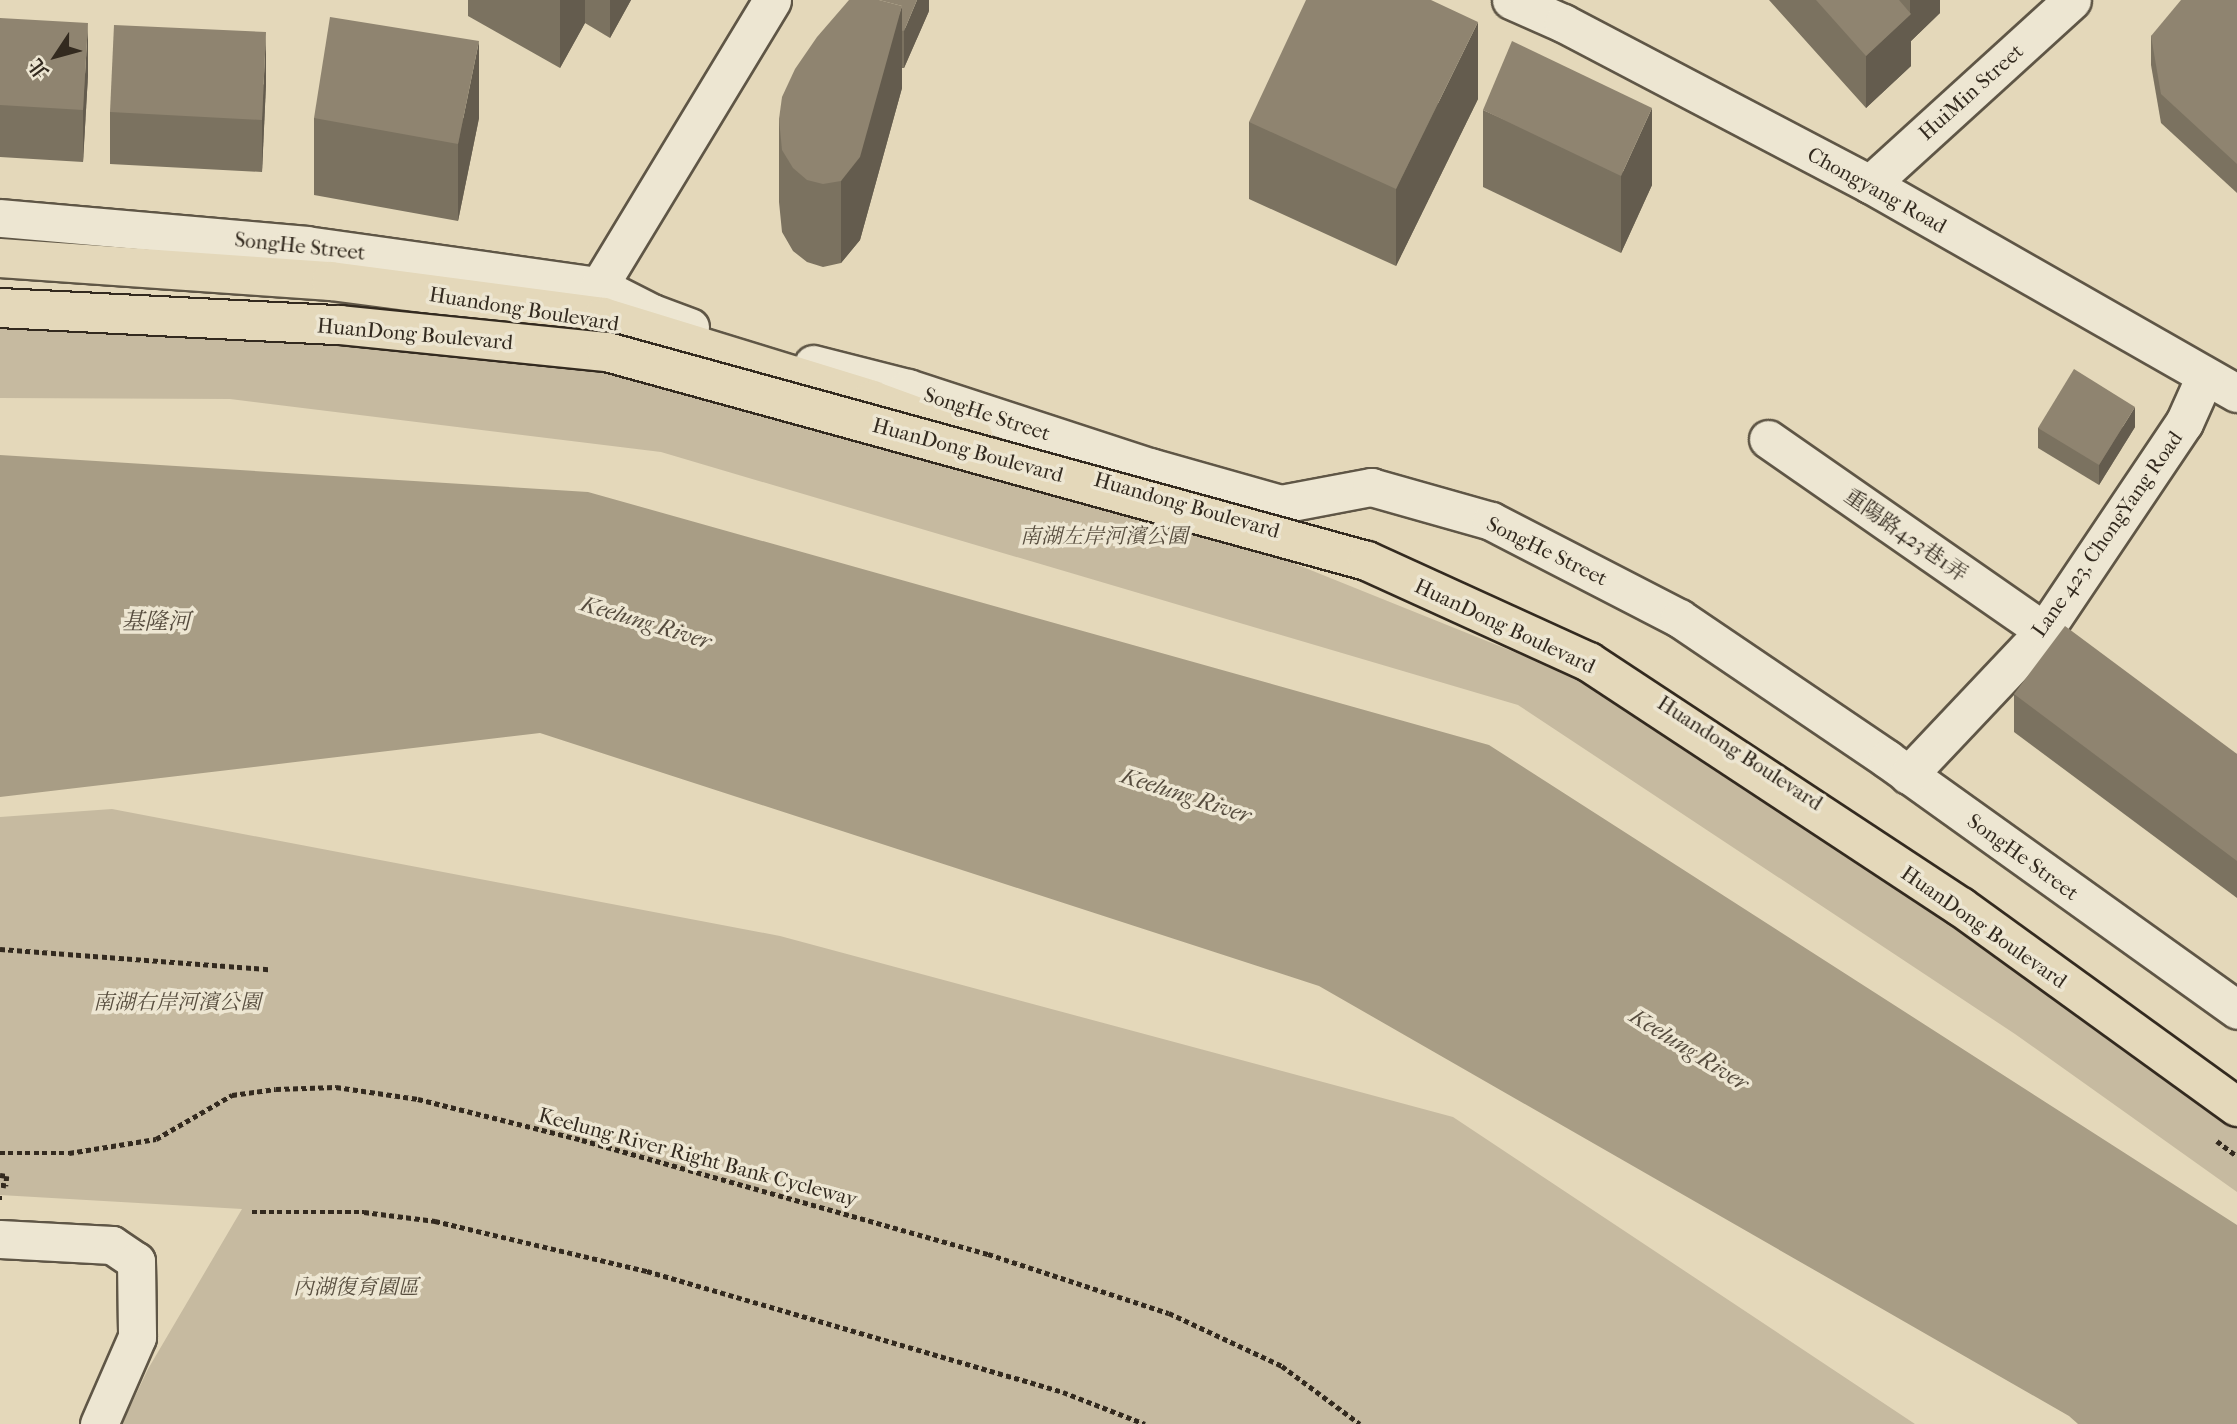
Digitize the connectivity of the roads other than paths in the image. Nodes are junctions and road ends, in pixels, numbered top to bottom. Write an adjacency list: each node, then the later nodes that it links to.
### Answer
1 (772, 0): 7 (street)
2 (1511, 0): 4 (street, Chongyang Road)
3 (2072, 0): 4 (street, HuiMin Street)
4 (1870, 184): 9 (street, Chongyang Road)
5 (1, 218): 7 (street, SongHe Street)
6 (0, 258): 15 (highway, Huandong Boulevard, bridge)
7 (599, 286): 13 (street, SongHe Street)
8 (0, 307): 15 (highway, HuanDong Boulevard, bridge)
9 (2205, 376): 10 (street, Chongyang Road); 12 (street, Lane 423, ChongYang Road)
10 (2237, 393)
11 (1769, 439): 12 (street, 重陽路423巷1弄)
12 (2044, 631): 13 (street, Lane 423, ChongYang Road)
13 (1908, 775): 14 (street, SongHe Street)
14 (2237, 1010)
15 (2237, 1107)
16 (0, 1239): 17 (street)
17 (99, 1424)

